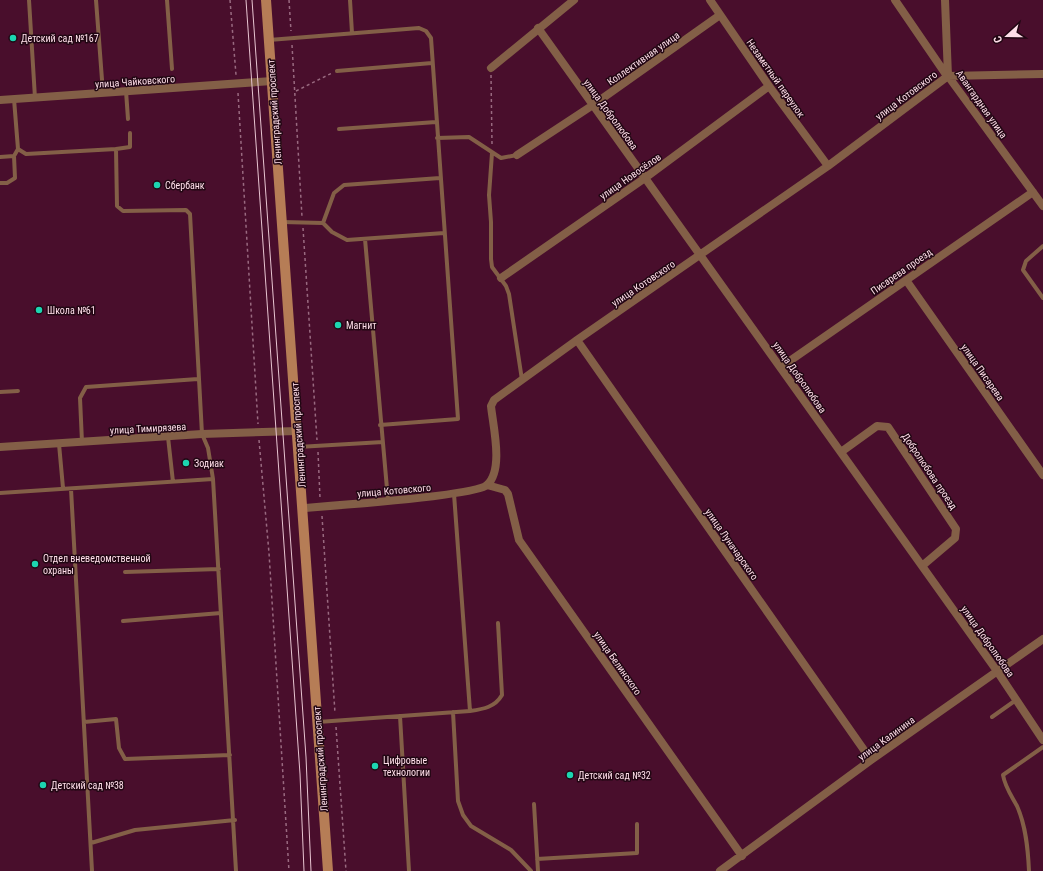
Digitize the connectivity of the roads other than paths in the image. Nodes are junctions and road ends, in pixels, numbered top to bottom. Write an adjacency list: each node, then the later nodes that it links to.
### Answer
1 (29, 0): 24 (lane)
2 (96, 0): 23 (lane)
3 (168, 0): 16 (lane)
4 (266, 0): 13 (main road, Ленинградский проспект)
5 (350, 0): 12 (lane)
6 (574, 0): 11 (street)
7 (710, 0): 10 (street, Незаметный переулок)
8 (895, 0): 19 (street)
9 (945, 0): 19 (street, Авангардная улица)
10 (720, 15): 21 (street, Незаметный переулок); 27 (street, Коллективная улица)
11 (538, 28): 15 (street); 27 (street, улица Добролюбова)
12 (352, 33): 13 (lane); 14 (lane)
13 (269, 40): 20 (main road, Ленинградский проспект)
14 (432, 64): 17 (lane); 29 (lane)
15 (491, 68)
16 (172, 69)
17 (337, 71)
18 (1043, 74): 19 (street, улица Котовского)
19 (948, 76): 39 (street, улица Котовского); 43 (street, Авангардная улица)
20 (272, 82): 22 (street, улица Чайковского); 45 (main road, Ленинградский проспект)
21 (768, 86): 39 (street, Незаметный переулок); 41 (street, улица Новосёлов)
22 (126, 91): 23 (street, улица Чайковского); 28 (lane)
23 (103, 93): 24 (street, улица Чайковского)
24 (35, 98): 25 (street, улица Чайковского)
25 (14, 99): 26 (street, улица Чайковского); 33 (lane)
26 (0, 100)
27 (593, 105): 36 (street, Коллективная улица); 41 (street, улица Добролюбова)
28 (128, 119)
29 (436, 122): 30 (lane); 32 (lane)
30 (339, 129)
31 (130, 133): 34 (lane)
32 (437, 138): 35 (lane); 40 (lane)
33 (18, 149): 34 (lane); 37 (lane)
34 (116, 149): 56 (lane)
35 (492, 153): 36 (lane); 51 (lane)
36 (517, 155)
37 (14, 156): 38 (lane); 42 (lane)
38 (0, 157)
39 (828, 166): 50 (street, улица Котовского)
40 (440, 178): 46 (lane); 47 (lane)
41 (645, 178): 50 (street, улица Добролюбова); 51 (street, улица Новосёлов)
42 (0, 183)
43 (1033, 192): 44 (street, Авангардная улица); 52 (street, Писарева проезд)
44 (1043, 206)
45 (282, 222): 46 (lane); 61 (main road, Ленинградский проспект)
46 (323, 223): 48 (lane)
47 (444, 233): 48 (lane); 60 (lane)
48 (365, 239): 60 (lane)
49 (1043, 246): 53 (lane)
50 (702, 255): 54 (street, улица Котовского); 55 (street, улица Добролюбова)
51 (501, 278): 57 (lane)
52 (906, 280): 55 (street, Писарева проезд); 70 (street, улица Писарева)
53 (1043, 298)
54 (576, 340): 57 (street, улица Котовского); 98 (street, улица Луначарского)
55 (781, 367): 69 (street, улица Добролюбова)
56 (198, 379): 62 (lane); 64 (lane)
57 (522, 381): 73 (street, улица Котовского)
58 (18, 391): 59 (lane)
59 (0, 392)
60 (380, 425): 65 (lane)
61 (297, 430): 62 (street, улица Тимирязева); 68 (main road, Ленинградский проспект)
62 (202, 434): 63 (street, улица Тимирязева); 71 (lane)
63 (168, 437): 64 (street, улица Тимирязева); 72 (lane)
64 (82, 442): 66 (street, улица Тимирязева)
65 (383, 442): 68 (lane); 78 (lane)
66 (59, 444): 67 (street, улица Тимирязева); 74 (lane)
67 (0, 447)
68 (298, 447): 79 (main road, Ленинградский проспект)
69 (842, 452): 80 (street, улица Добролюбова); 80 (street, Добролюбова проезд)
70 (1043, 475)
71 (213, 479): 72 (lane); 81 (lane)
72 (173, 482): 75 (lane)
73 (487, 486): 77 (street, улица Котовского); 103 (street, улица Белинского)
74 (63, 488): 75 (lane); 76 (lane)
75 (71, 489): 93 (lane)
76 (0, 493)
77 (454, 494): 78 (street, улица Котовского); 89 (lane)
78 (388, 500): 79 (street, улица Котовского)
79 (303, 508): 94 (main road, Ленинградский проспект)
80 (922, 566): 87 (street, улица Добролюбова)
81 (219, 569): 82 (lane); 83 (lane)
82 (125, 572)
83 (221, 613): 84 (lane); 97 (lane)
84 (123, 621)
85 (498, 623): 89 (lane)
86 (1043, 639): 87 (street, улица Калинина)
87 (997, 671): 88 (street, улица Добролюбова); 98 (street, улица Калинина)
88 (1016, 700): 92 (lane); 95 (street, улица Добролюбова)
89 (470, 711): 90 (lane)
90 (453, 712): 91 (lane); 109 (lane)
91 (400, 716): 94 (lane); 108 (lane)
92 (992, 717)
93 (84, 722): 97 (lane); 102 (lane)
94 (318, 722): 107 (main road, Ленинградский проспект)
95 (1043, 740)
96 (1043, 747): 112 (lane)
97 (230, 755): 100 (lane)
98 (871, 760): 103 (street, улица Калинина)
99 (534, 804): 104 (lane)
100 (234, 820): 102 (lane); 106 (lane)
101 (637, 824): 104 (lane)
102 (91, 844): 105 (lane)
103 (742, 856): 111 (street, улица Калинина)
104 (537, 859): 110 (lane)
105 (92, 871)
106 (236, 871)
107 (328, 871)
108 (409, 871)
109 (531, 871)
110 (538, 871)
111 (720, 871)
112 (1029, 871)

